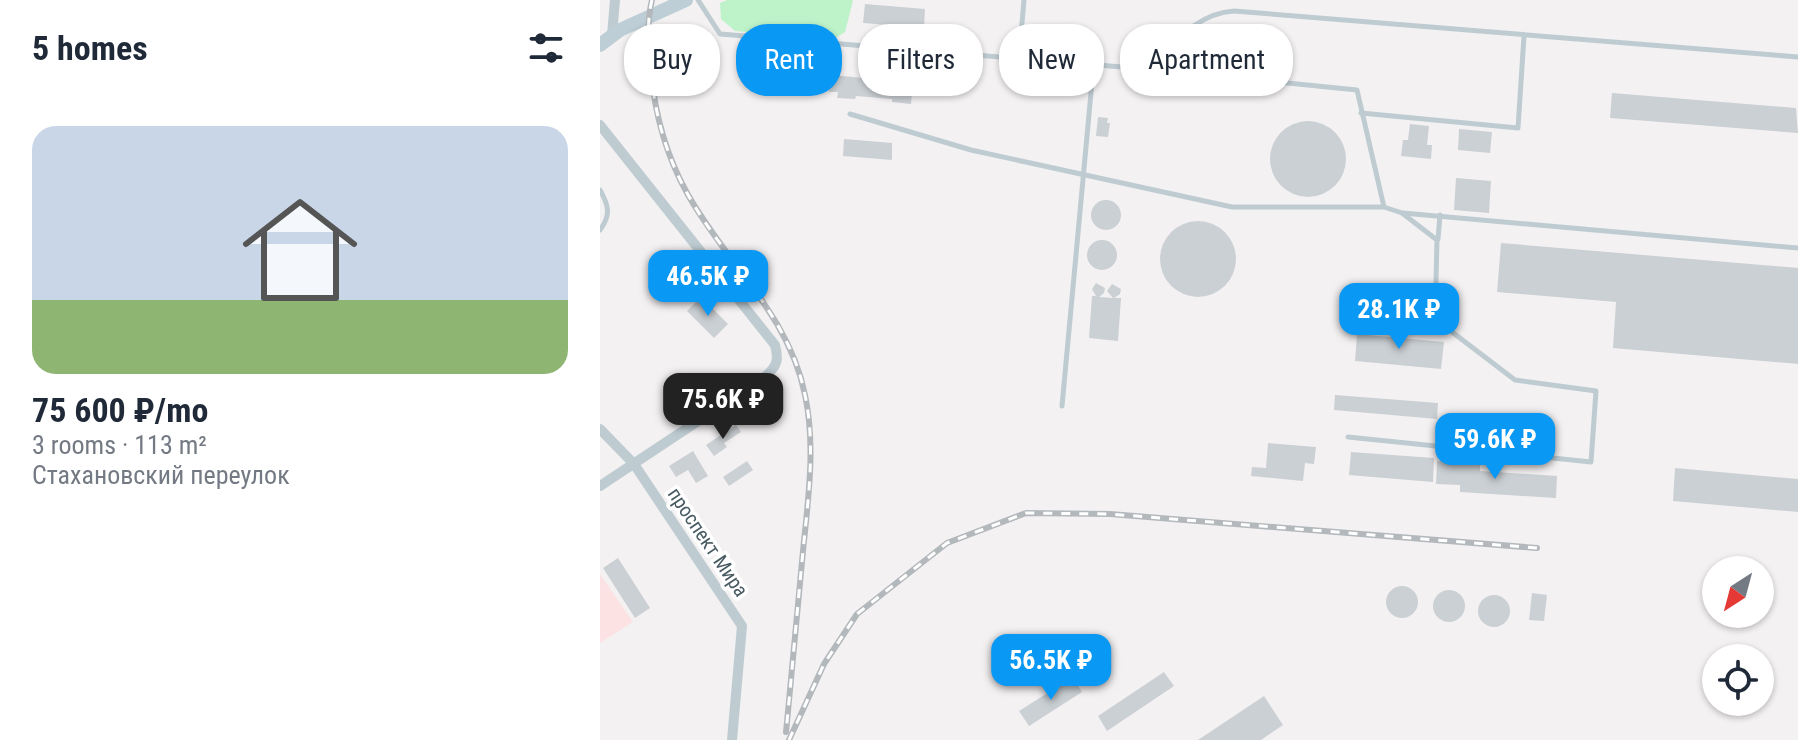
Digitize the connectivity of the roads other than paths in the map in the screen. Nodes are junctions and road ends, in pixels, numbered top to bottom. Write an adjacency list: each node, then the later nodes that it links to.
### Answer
1 (615, 0): 7 (street)
2 (686, 0): 7 (main road)
3 (698, 0): 10 (lane)
4 (1024, 0): 5 (lane)
5 (1022, 24)
6 (1195, 24): 8 (lane)
7 (612, 35): 9 (main road)
8 (1524, 36): 11 (lane); 14 (lane)
9 (600, 45)
10 (999, 56)
11 (1798, 57)
12 (1293, 84): 14 (lane)
13 (1091, 96): 17 (lane)
14 (1361, 113): 19 (lane)
15 (850, 114): 17 (lane)
16 (600, 125): 28 (street)
17 (1084, 174): 19 (lane); 25 (lane)
18 (600, 190): 22 (lane)
19 (1384, 207): 20 (lane)
20 (1402, 213): 21 (lane); 23 (lane)
21 (1440, 215): 23 (lane); 24 (lane)
22 (600, 230)
23 (1437, 240): 27 (lane)
24 (1798, 248)
25 (1062, 406)
26 (600, 429): 28 (street, проспект Мира)
27 (1348, 437)
28 (634, 464): 29 (street); 30 (street, проспект Мира)
29 (600, 486)
30 (732, 740)

